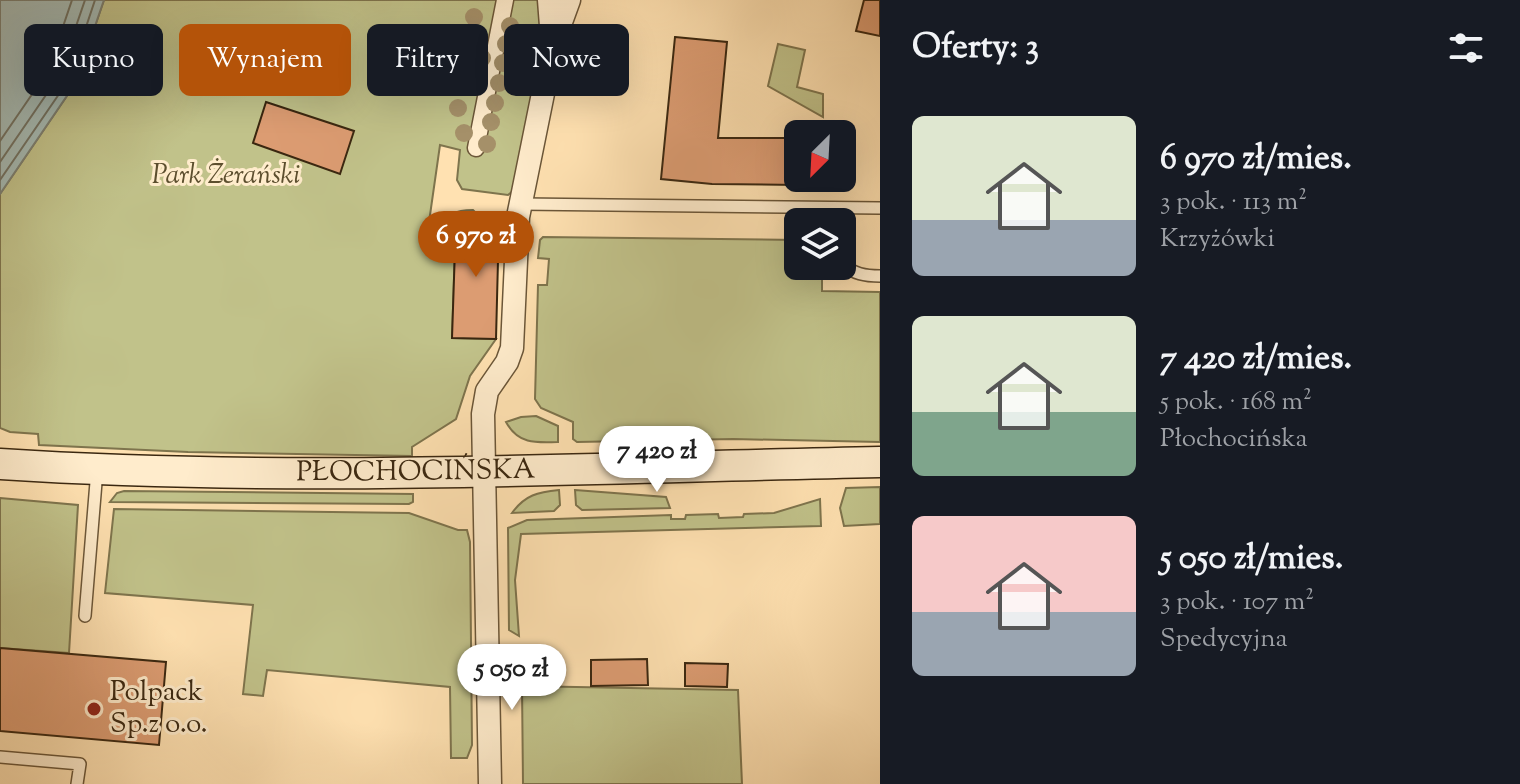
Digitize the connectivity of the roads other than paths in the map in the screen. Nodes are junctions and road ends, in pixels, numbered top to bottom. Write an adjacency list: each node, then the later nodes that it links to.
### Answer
1 (505, 0): 7 (street)
2 (549, 0): 4 (street)
3 (569, 0): 5 (street)
4 (551, 24)
5 (560, 24)
6 (543, 96): 8 (street)
7 (476, 148)
8 (521, 204): 9 (lane); 17 (street)
9 (838, 208)
10 (856, 208): 11 (lane)
11 (880, 208)
12 (856, 272): 13 (lane)
13 (880, 276)
14 (880, 462): 17 (main road, PŁOCHOCIŃSKA)
15 (0, 464): 16 (main road, PŁOCHOCIŃSKA)
16 (97, 470): 17 (main road, PŁOCHOCIŃSKA); 18 (lane)
17 (483, 472): 21 (street)
18 (85, 616)
19 (0, 757): 20 (lane)
20 (77, 784)
21 (490, 784)

